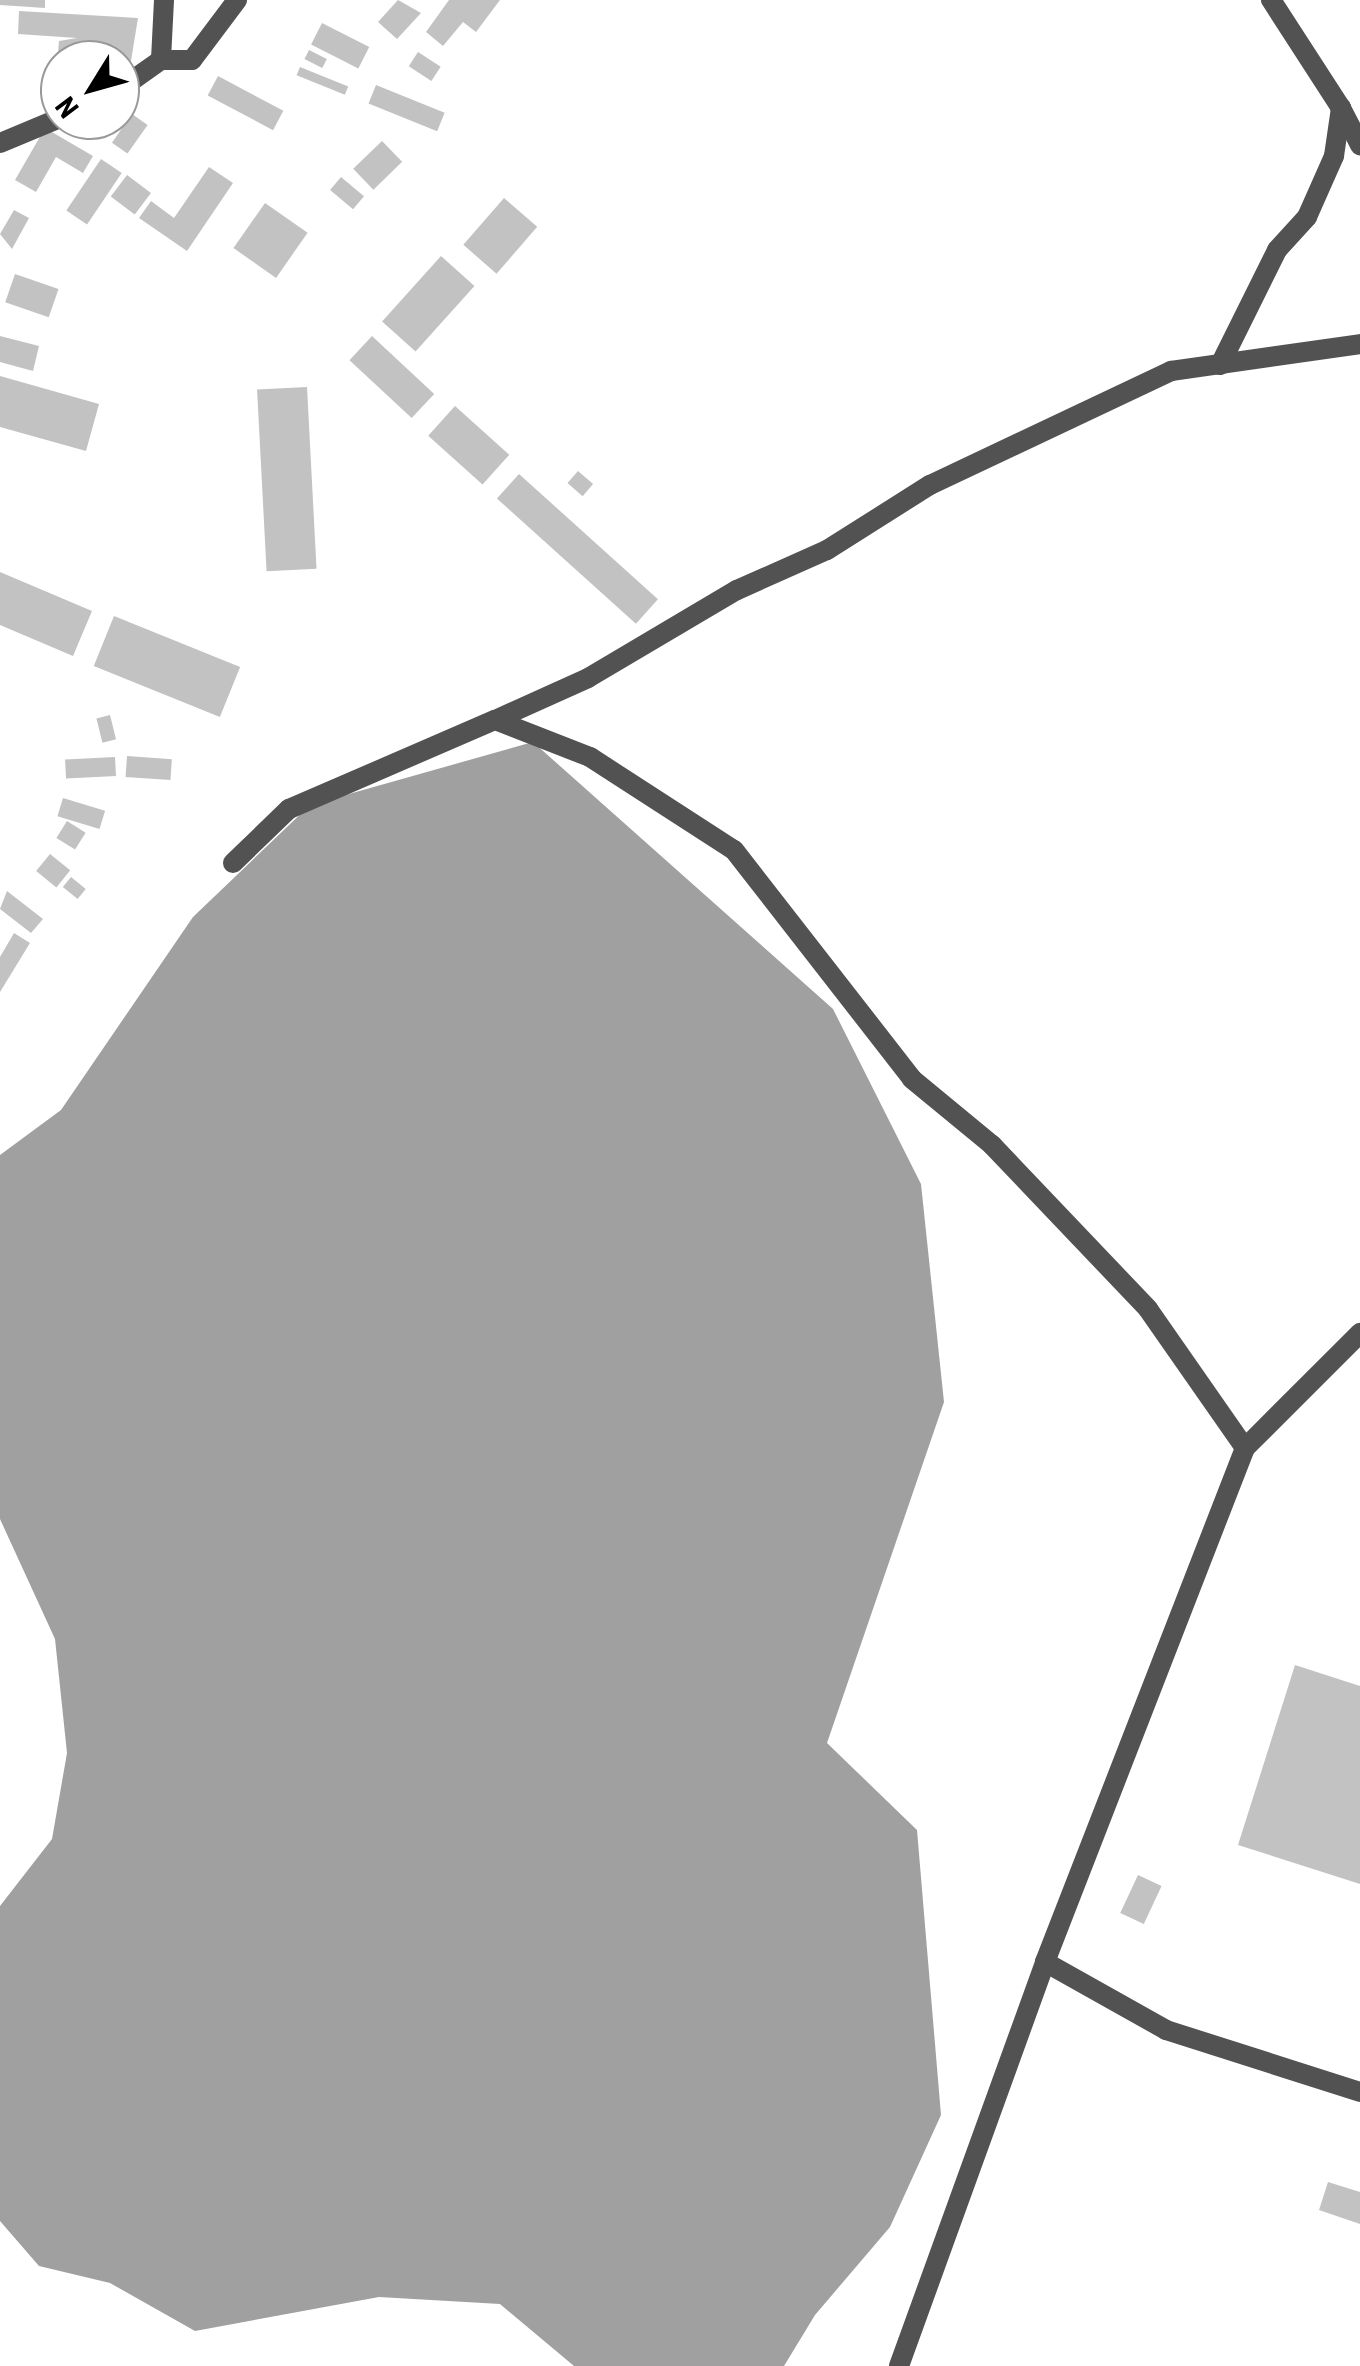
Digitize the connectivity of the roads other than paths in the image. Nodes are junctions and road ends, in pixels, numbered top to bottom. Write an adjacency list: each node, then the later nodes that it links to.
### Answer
1 (164, 0): 4 (street)
2 (237, 0): 4 (street)
3 (1271, 0): 6 (street)
4 (161, 60): 5 (street)
5 (140, 75)
6 (1341, 108): 9 (street); 11 (street)
7 (40, 126): 8 (street)
8 (0, 143)
9 (1360, 145)
10 (1360, 344): 11 (street)
11 (1220, 365): 12 (street)
12 (495, 720): 13 (street); 15 (street)
13 (233, 863)
14 (1360, 1333): 15 (street)
15 (1245, 1448): 16 (street)
16 (1045, 1962): 17 (street); 18 (street)
17 (1360, 2092)
18 (898, 2366)

